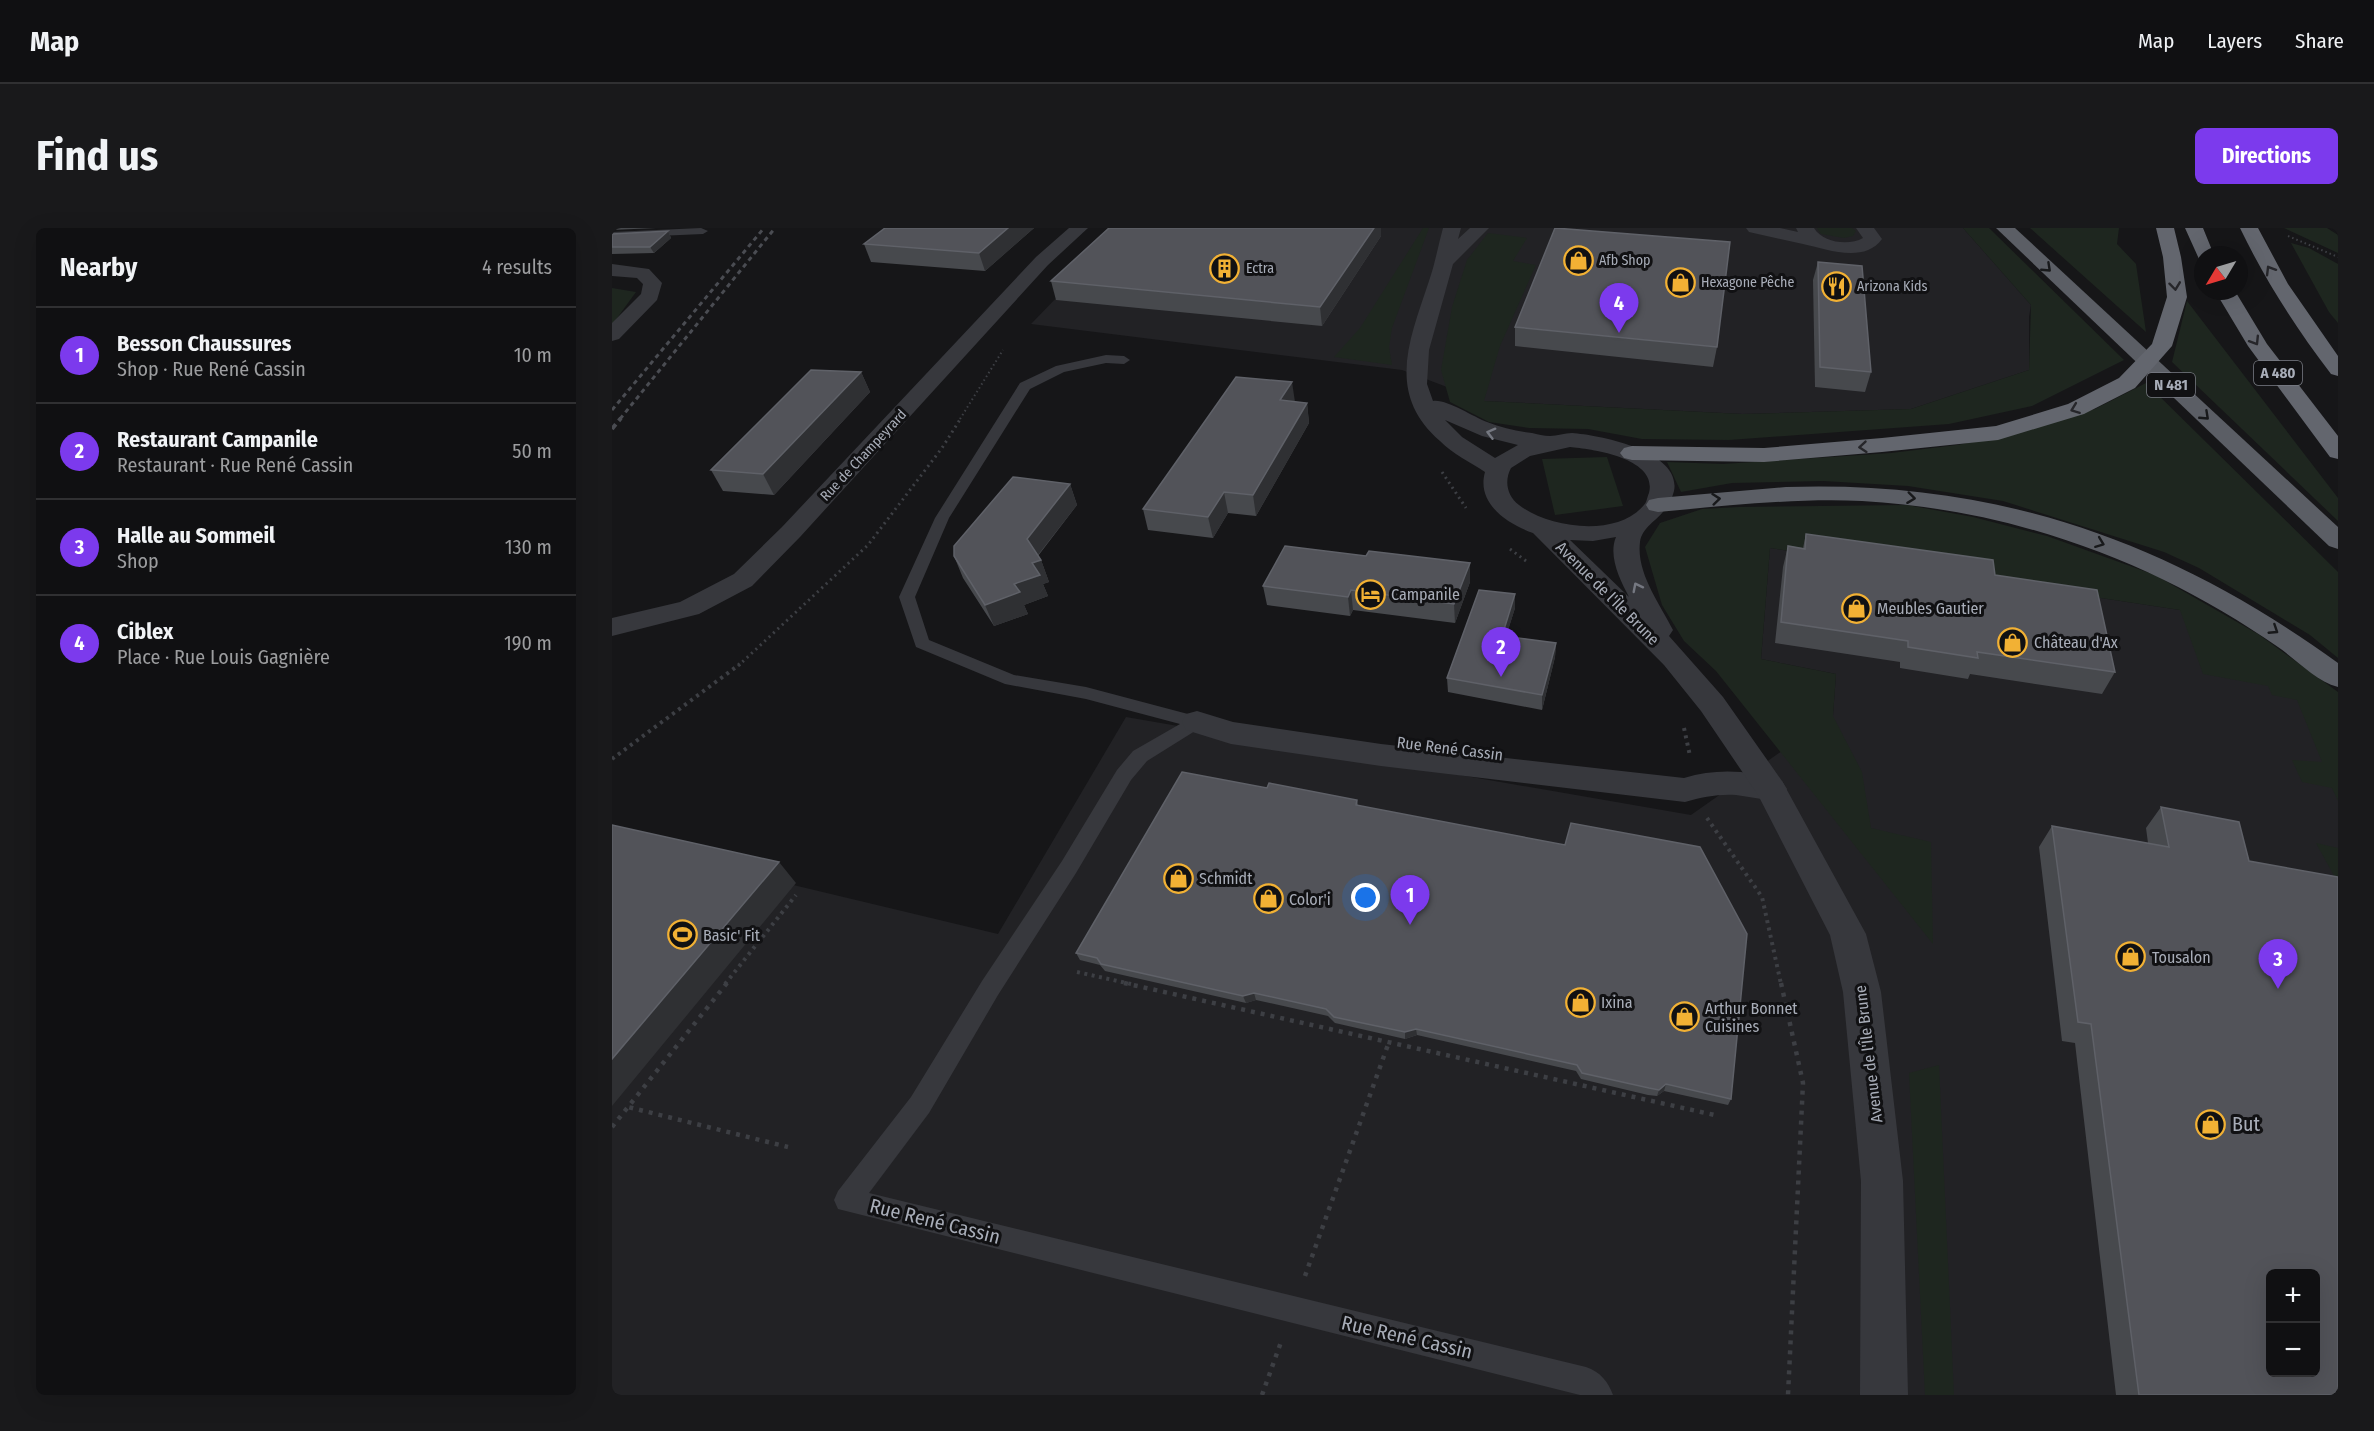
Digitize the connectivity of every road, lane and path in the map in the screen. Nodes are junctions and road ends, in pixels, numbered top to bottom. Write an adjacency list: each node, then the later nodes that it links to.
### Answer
1 (1079, 228): 32 (street, Rue de Champeyrard)
2 (1452, 228): 16 (street)
3 (1480, 228): 16 (street)
4 (1755, 228): 11 (street)
5 (1865, 228): 11 (street)
6 (2005, 228): 31 (highway, N 481, one-way to 31)
7 (2165, 228): 26 (highway, one-way to 26)
8 (2194, 228): 14 (highway)
9 (2249, 228): 22 (highway, A 480, one-way to 9)
10 (703, 231): 12 (lane)
11 (1811, 234)
12 (612, 235)
13 (2285, 235): 15 (path)
14 (2201, 246)
15 (2338, 257)
16 (1445, 262): 23 (street)
17 (612, 270): 19 (street)
18 (2230, 300): 25 (highway, A 480, one-way to 25)
19 (612, 334)
20 (1004, 348): 36 (path)
21 (1125, 360): 35 (lane)
22 (2338, 370)
23 (1422, 399): 24 (street, one-way to 23); 27 (street)
24 (1548, 442): 26 (street); 27 (street)
25 (2338, 452)
26 (1632, 453): 28 (street)
27 (1498, 470): 30 (street)
28 (1658, 505): 29 (street); 34 (highway, one-way to 34)
29 (1634, 524): 30 (street); 33 (street, Avenue de l'Île Brune, one-way to 29)
30 (1542, 527): 33 (street, Avenue de l'Île Brune)
31 (2338, 541)
32 (612, 627)
33 (1674, 658): 37 (street, Avenue de l'Île Brune)
34 (2338, 677)
35 (1197, 722): 37 (street, Rue René Cassin); 46 (lane, Rue René Cassin)
36 (612, 759)
37 (1771, 789): 50 (street, Avenue de l'Île Brune)
38 (1706, 816): 49 (path)
39 (796, 895): 42 (path)
40 (1077, 972): 41 (path)
41 (1389, 1042): 43 (path); 46 (path)
42 (628, 1107): 44 (path); 45 (path)
43 (1719, 1116)
44 (612, 1127)
45 (788, 1147)
46 (1292, 1310): 47 (path); 48 (lane, Rue René Cassin)
47 (1262, 1395)
48 (1599, 1395)
49 (1788, 1395)
50 (1884, 1395)

